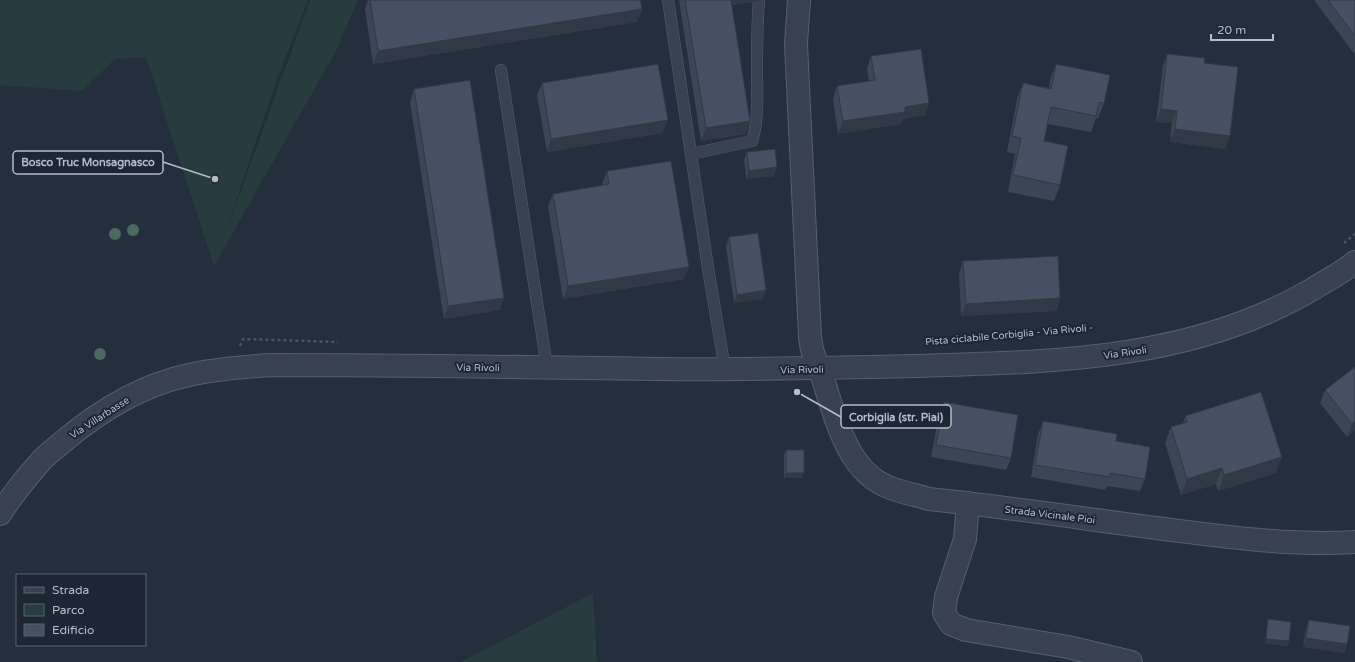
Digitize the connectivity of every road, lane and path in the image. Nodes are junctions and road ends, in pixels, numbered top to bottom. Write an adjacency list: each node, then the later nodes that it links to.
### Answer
1 (668, 0): 5 (lane)
2 (759, 0): 5 (lane)
3 (799, 0): 12 (street, Strada Vicinale Pioi)
4 (501, 70): 9 (lane)
5 (691, 154): 11 (lane)
6 (1355, 234): 7 (path)
7 (1344, 243)
8 (1355, 262): 12 (street, Via Rivoli)
9 (547, 367): 10 (street, Via Rivoli); 11 (street, Via Rivoli)
10 (229, 368): 14 (street, Via Villarbasse)
11 (725, 369): 12 (street, Via Rivoli)
12 (820, 369): 13 (street, Strada Vicinale Pioi)
13 (968, 503): 15 (street, Strada Vicinale Pioi); 16 (street)
14 (0, 514)
15 (1355, 542)
16 (1131, 662)

